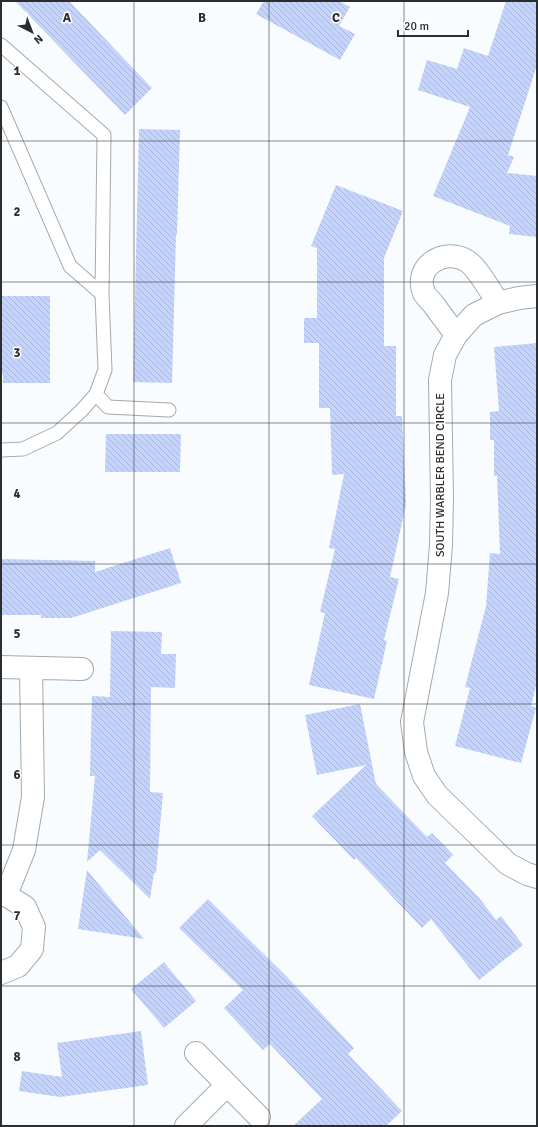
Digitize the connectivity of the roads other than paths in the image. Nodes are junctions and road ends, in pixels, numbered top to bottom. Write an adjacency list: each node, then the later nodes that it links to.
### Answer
1 (1, 45): 3 (lane)
2 (1, 107): 3 (lane)
3 (102, 294): 7 (lane)
4 (537, 296): 5 (street)
5 (498, 303): 6 (street, SOUTH WARBLER BEND CIRCLE); 6 (street)
6 (456, 335): 13 (street, SOUTH WARBLER BEND CIRCLE)
7 (96, 394): 8 (lane); 9 (lane)
8 (169, 410)
9 (1, 450)
10 (1, 667): 11 (street)
11 (31, 668): 12 (street); 14 (street)
12 (82, 669)
13 (537, 877)
14 (4, 895): 15 (street)
15 (1, 973)
16 (196, 1053): 17 (street)
17 (227, 1085): 18 (street); 19 (street)
18 (259, 1117)
19 (186, 1126)

